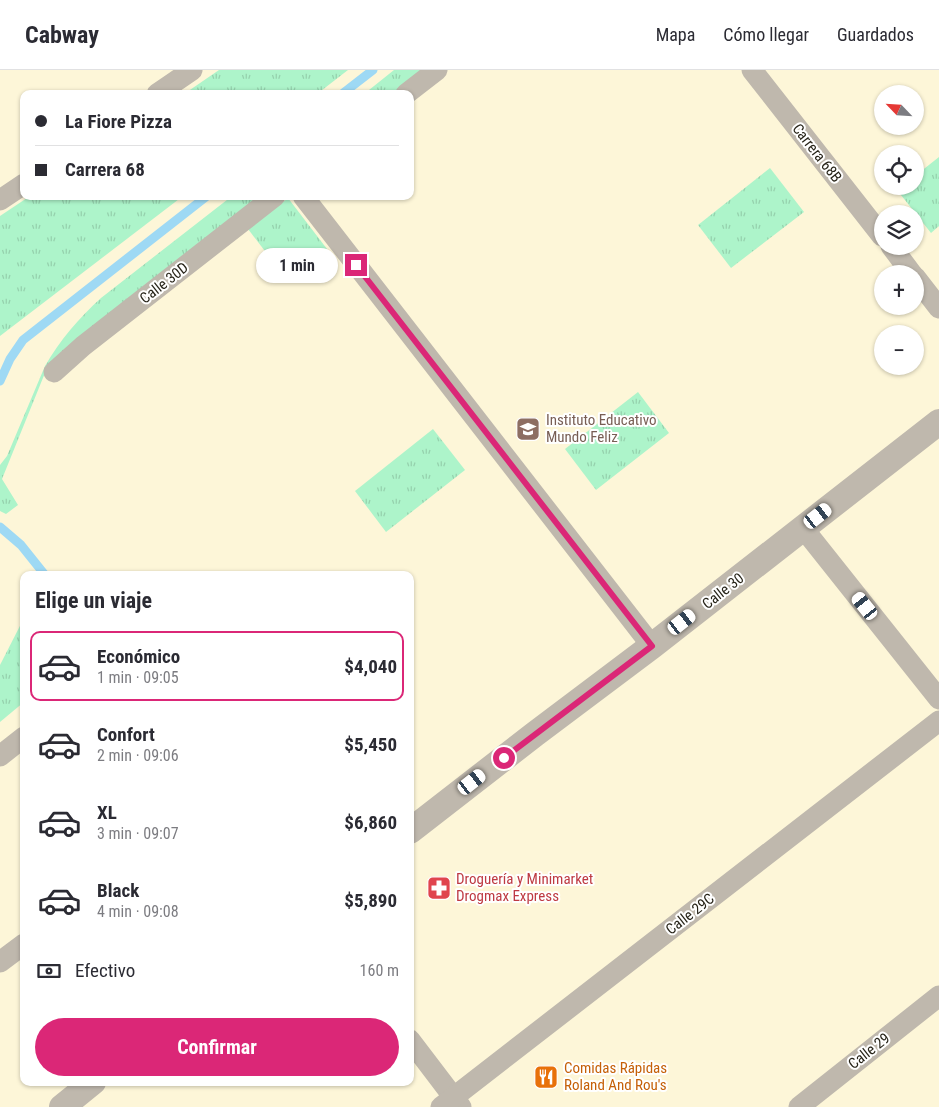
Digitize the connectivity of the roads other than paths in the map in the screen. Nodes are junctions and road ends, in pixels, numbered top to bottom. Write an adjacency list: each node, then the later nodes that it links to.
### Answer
1 (437, 70): 5 (street)
2 (752, 70): 10 (street, Carrera 68B)
3 (183, 72): 4 (street)
4 (162, 90)
5 (411, 90)
6 (20, 187): 7 (street)
7 (0, 200)
8 (270, 200): 13 (street, Calle 30D)
9 (306, 200): 16 (street)
10 (874, 226)
11 (924, 289): 12 (street)
12 (939, 308)
13 (54, 372)
14 (939, 422): 15 (street, Calle 30)
15 (803, 528): 16 (street, Calle 30); 17 (street)
16 (652, 646): 21 (street, Calle 30)
17 (939, 700)
18 (939, 721): 27 (street, Calle 29C)
19 (20, 740): 20 (street)
20 (0, 756)
21 (414, 828)
22 (20, 947): 23 (street)
23 (0, 962)
24 (939, 996): 29 (street, Calle 29)
25 (414, 1046): 27 (street)
26 (88, 1086): 28 (street)
27 (452, 1104)
28 (62, 1107)
29 (799, 1107)

